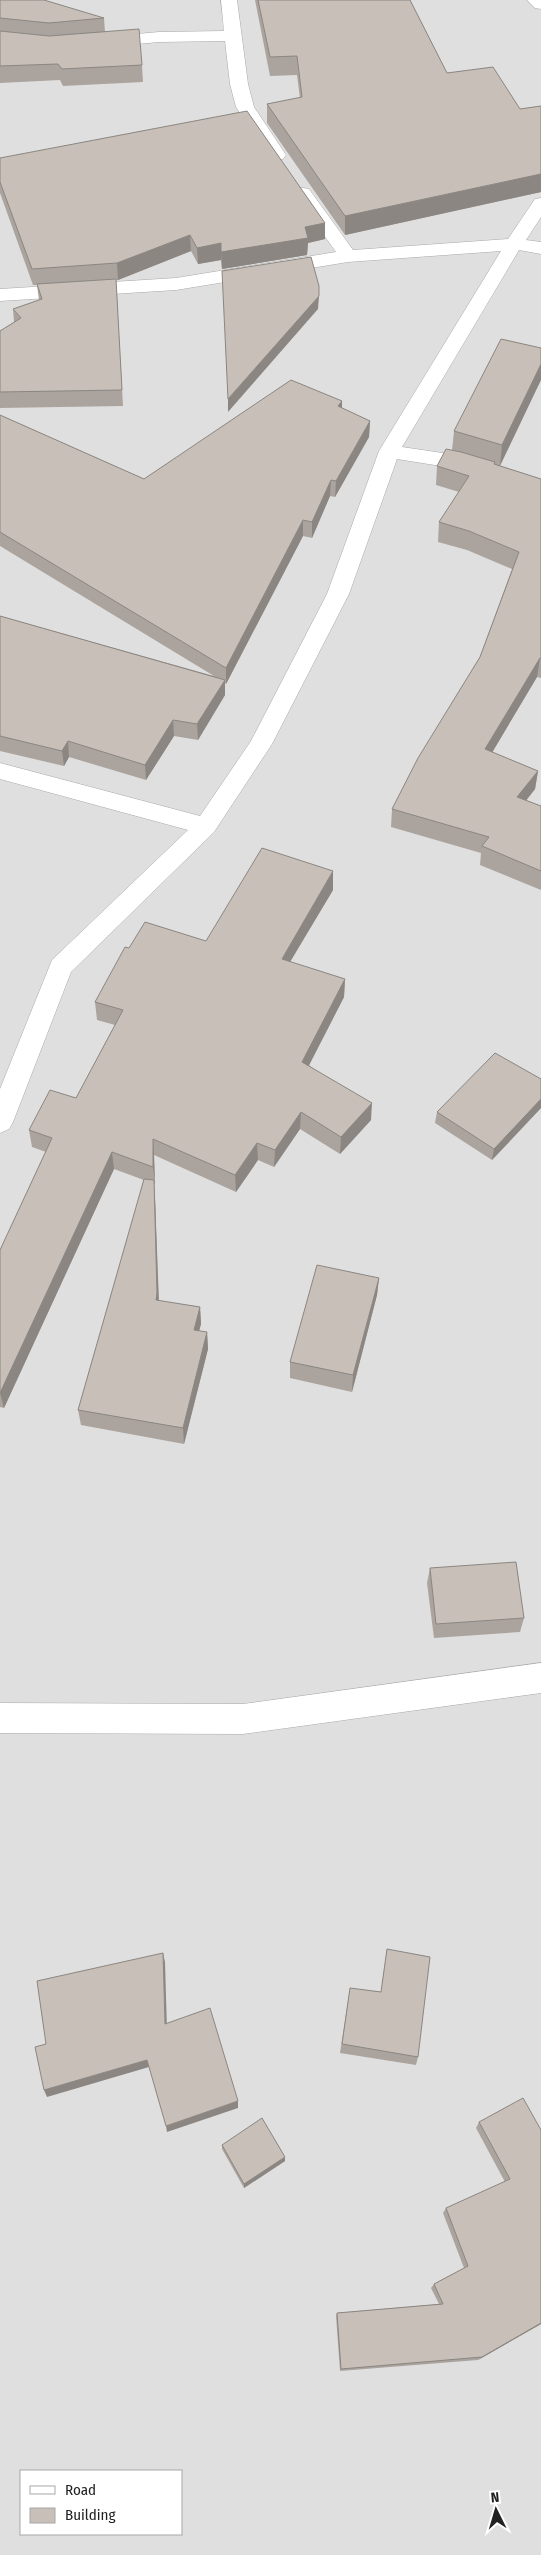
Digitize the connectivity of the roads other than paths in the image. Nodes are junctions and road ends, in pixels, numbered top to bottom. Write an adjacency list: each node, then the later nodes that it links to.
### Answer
1 (229, 0): 4 (street)
2 (535, 0): 3 (street)
3 (541, 4)
4 (233, 36): 5 (street); 9 (street)
5 (90, 43)
6 (541, 203): 7 (street)
7 (514, 244): 8 (street); 9 (street); 11 (street)
8 (541, 248)
9 (348, 256): 10 (street)
10 (0, 295)
11 (389, 451): 12 (street); 14 (street)
12 (541, 488)
13 (0, 771): 14 (street)
14 (206, 826): 15 (street)
15 (0, 1122)
16 (541, 1678): 17 (street)
17 (0, 1718)

